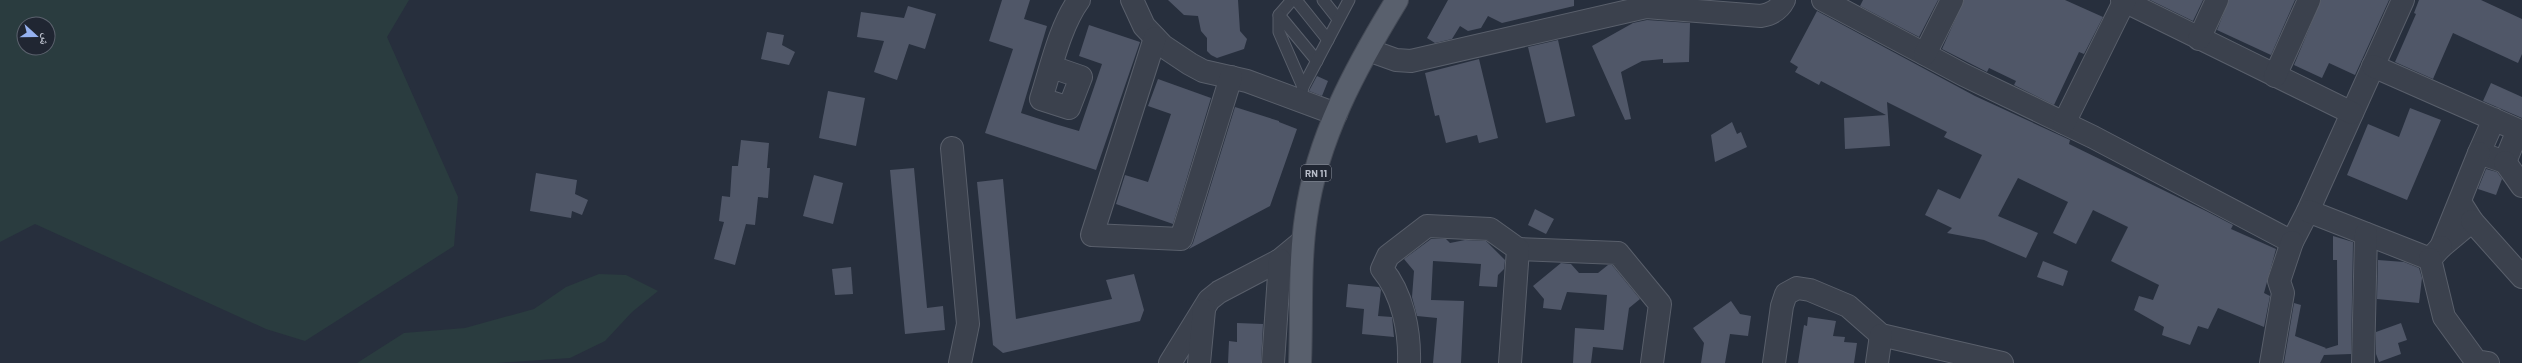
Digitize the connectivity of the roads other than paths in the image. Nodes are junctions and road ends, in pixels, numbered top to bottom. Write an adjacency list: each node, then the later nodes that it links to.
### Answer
1 (1079, 0): 25 (street)
2 (1132, 0): 18 (street)
3 (1292, 0): 16 (lane)
4 (1296, 0): 20 (lane)
5 (1323, 0): 17 (lane)
6 (1349, 0): 17 (lane)
7 (1397, 0): 21 (main road, RN 11)
8 (1823, 0): 22 (street)
9 (1952, 0): 22 (street)
10 (2124, 0): 19 (street); 32 (street)
11 (2217, 0): 19 (street)
12 (2309, 0): 26 (street)
13 (2403, 0): 24 (street)
14 (1785, 2): 15 (street)
15 (1692, 3): 21 (street)
16 (1279, 15): 23 (lane); 28 (lane)
17 (1338, 19): 20 (lane)
18 (1155, 38): 27 (street); 27 (street)
19 (2199, 38): 26 (street)
20 (1328, 40): 23 (lane)
21 (1368, 50): 30 (main road, RN 11)
22 (1924, 54): 32 (street)
23 (1316, 61): 28 (lane)
24 (2373, 66): 29 (street); 31 (street)
25 (1052, 67)
26 (2275, 76): 29 (street)
27 (1231, 77): 28 (street)
28 (1301, 94): 30 (street)
29 (2352, 113): 39 (street)
30 (1336, 114): 42 (main road, RN 11)
31 (2494, 119): 33 (street); 35 (street)
32 (2064, 123): 43 (street)
33 (2520, 129): 36 (street)
34 (952, 148): 51 (street)
35 (2479, 153): 36 (street); 38 (street)
36 (2505, 162): 37 (street)
37 (2522, 186)
38 (2460, 202): 40 (street); 45 (street)
39 (2308, 211): 41 (street); 43 (street)
40 (2472, 221): 45 (street); 47 (street)
41 (2366, 234): 45 (street); 63 (street)
42 (1303, 241): 46 (street); 55 (main road, RN 11)
43 (2292, 242): 62 (street)
44 (1518, 249): 56 (street); 57 (street); 58 (street)
45 (2435, 253): 64 (street)
46 (1280, 260): 48 (street); 54 (street)
47 (2522, 277)
48 (1204, 308): 52 (street); 53 (street)
49 (1881, 335): 50 (street); 59 (street); 60 (street)
50 (1973, 360): 61 (street)
51 (960, 363)
52 (1170, 363)
53 (1199, 363)
54 (1273, 363)
55 (1300, 363)
56 (1409, 363)
57 (1510, 363)
58 (1652, 363)
59 (1774, 363)
60 (1877, 363)
61 (2002, 363)
62 (2270, 363)
63 (2363, 363)
64 (2488, 363)

